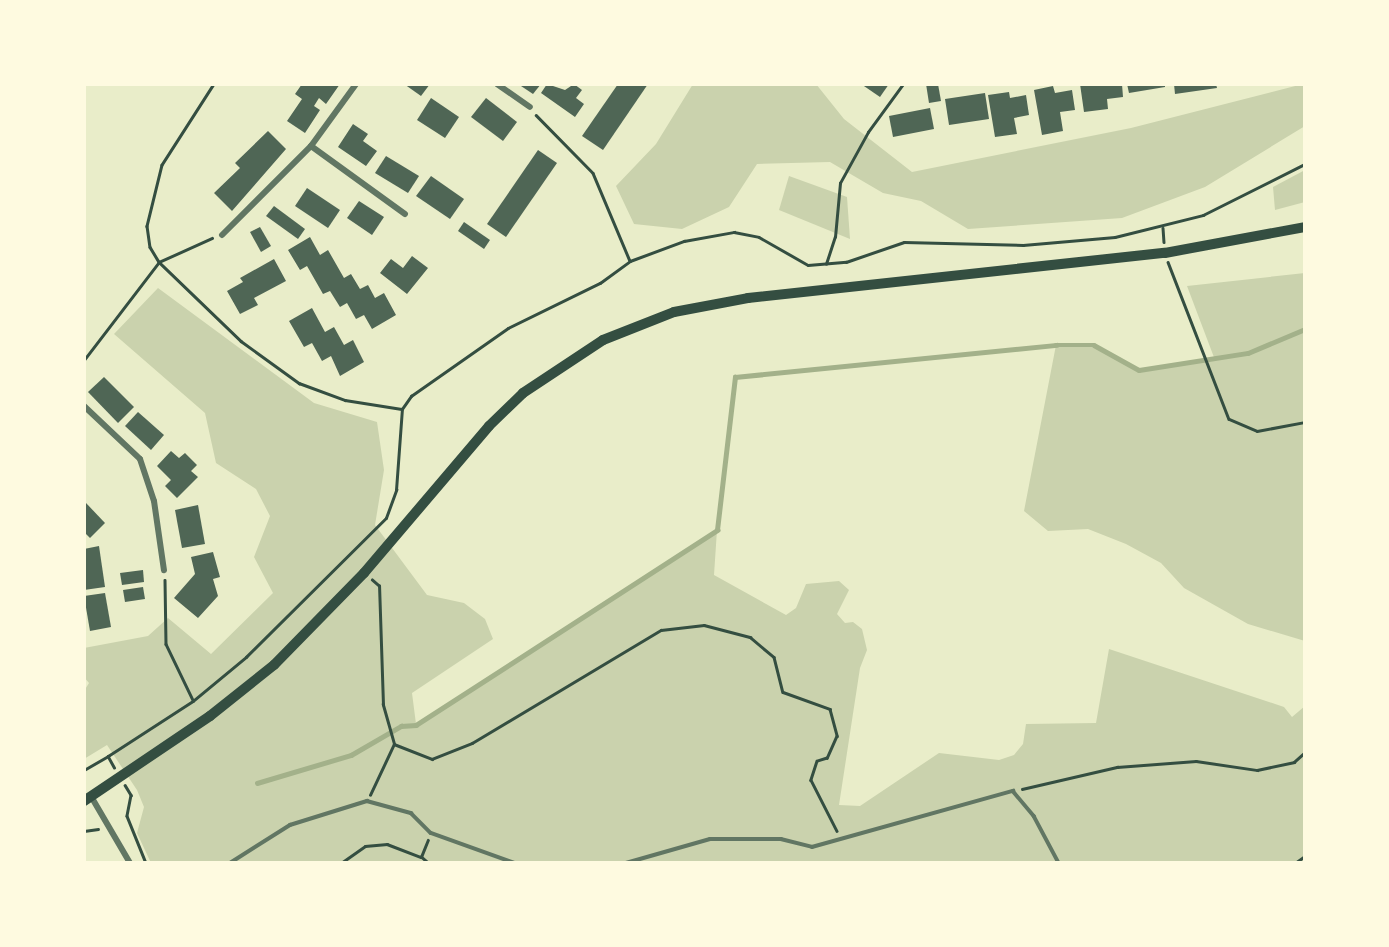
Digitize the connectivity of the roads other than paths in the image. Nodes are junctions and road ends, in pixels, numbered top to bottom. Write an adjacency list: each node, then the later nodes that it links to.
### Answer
1 (356, 84): 4 (street)
2 (497, 84): 3 (street)
3 (530, 107)
4 (311, 146): 5 (street); 7 (street)
5 (405, 214)
6 (1305, 227): 10 (main road)
7 (222, 235)
8 (84, 406): 9 (street)
9 (164, 570)
10 (88, 799): 11 (street)
11 (130, 863)
12 (230, 863): 13 (lane)
13 (515, 863)
14 (626, 863): 15 (lane)
15 (1059, 863)

